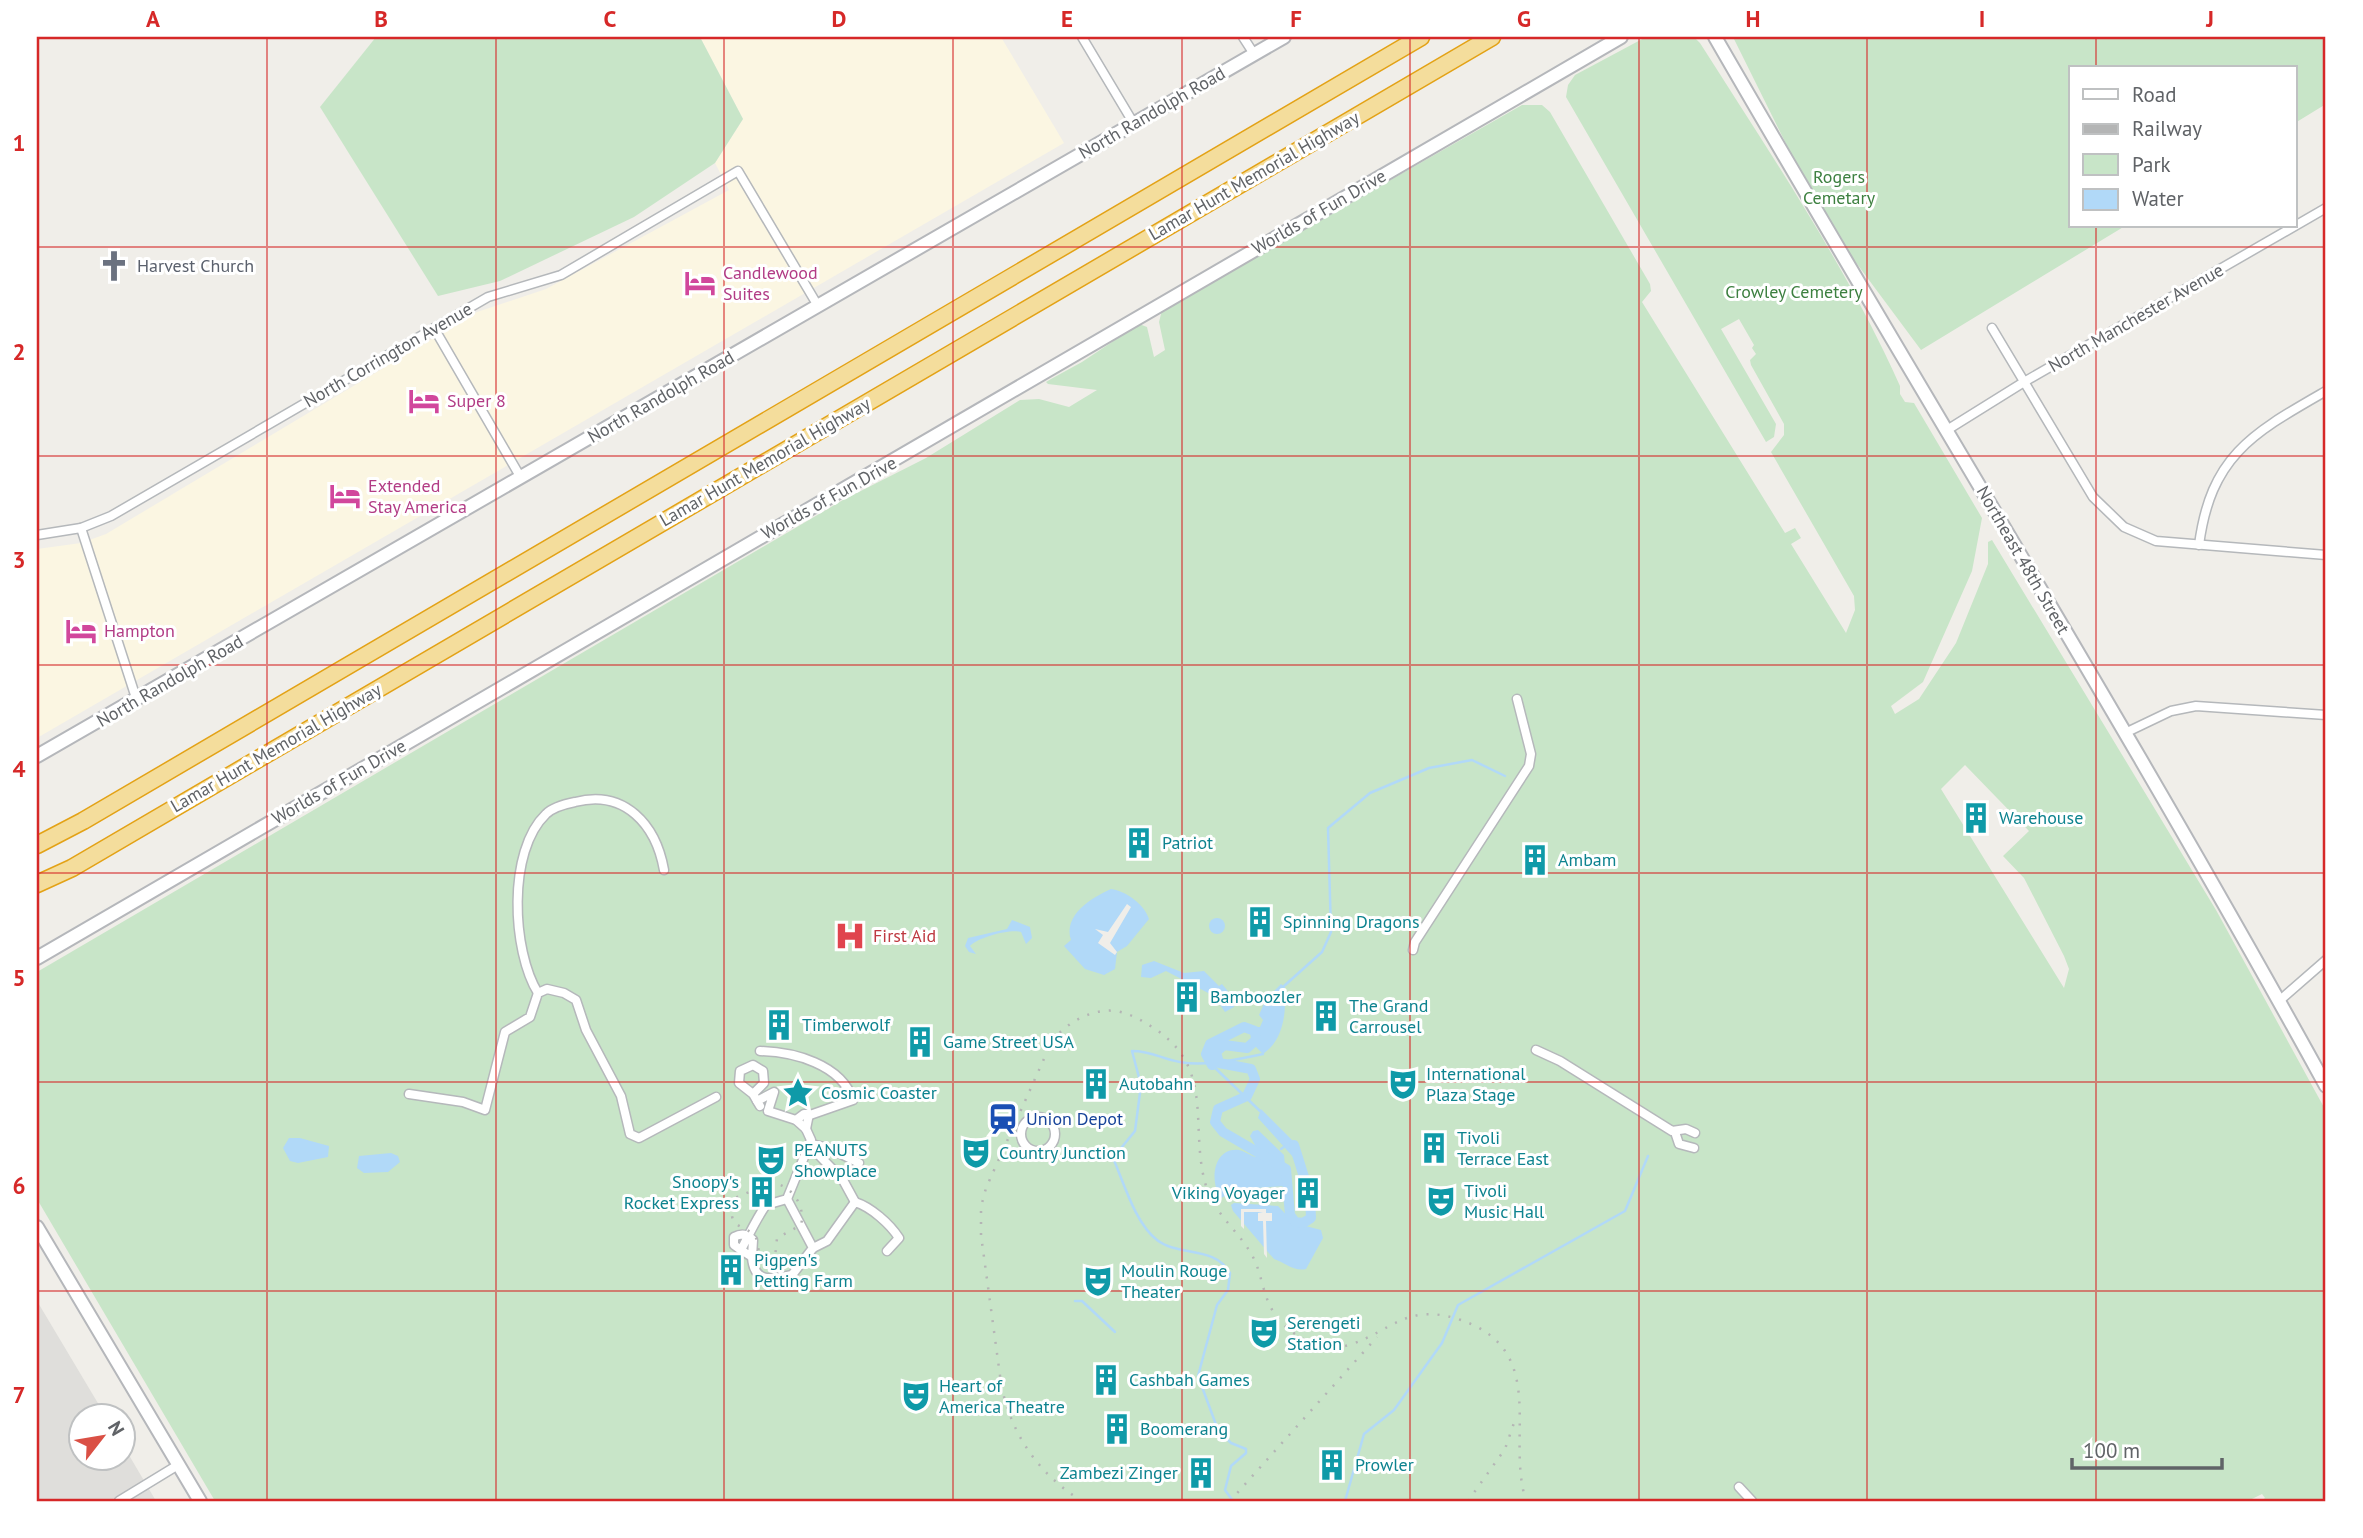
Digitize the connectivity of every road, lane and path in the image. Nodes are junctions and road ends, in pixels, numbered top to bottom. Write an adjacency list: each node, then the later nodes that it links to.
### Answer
1 (1082, 37): 9 (street)
2 (1243, 37): 8 (street)
3 (1284, 37): 8 (main road, North Randolph Road)
4 (1421, 37): 29 (highway, Lamar Hunt Memorial Highway)
5 (1492, 37): 31 (highway, Lamar Hunt Memorial Highway)
6 (1714, 37): 18 (main road, Northeast 48th Street)
7 (1618, 38): 33 (main road, Worlds of Fun Drive)
8 (1254, 54): 9 (main road, North Randolph Road)
9 (1134, 124): 13 (main road, North Randolph Road)
10 (2326, 208): 11 (street, North Manchester Avenue)
11 (2296, 225)
12 (2291, 228): 16 (street, North Manchester Avenue)
13 (818, 306): 14 (street, North Corrington Avenue); 19 (main road, North Randolph Road)
14 (434, 328): 19 (street); 20 (street, North Corrington Avenue)
15 (1993, 328): 16 (street)
16 (2024, 382): 18 (street, North Manchester Avenue); 22 (street)
17 (2326, 391): 22 (street)
18 (1947, 430): 27 (main road, Northeast 48th Street)
19 (521, 478): 25 (main road, North Randolph Road)
20 (81, 528): 21 (street, North Corrington Avenue); 25 (street)
21 (37, 535)
22 (2199, 545): 23 (street)
23 (2326, 555)
24 (1517, 699): 32 (street)
25 (137, 701): 28 (main road, North Randolph Road)
26 (2326, 715): 27 (street)
27 (2125, 733): 36 (main road, Northeast 48th Street)
28 (37, 756)
29 (37, 845)
30 (664, 870): 35 (street)
31 (37, 884)
32 (1413, 950)
33 (37, 958)
34 (2326, 960): 36 (street)
35 (538, 993): 40 (street); 41 (street)
36 (2279, 1001): 39 (main road, Northeast 48th Street)
37 (1536, 1050): 47 (street)
38 (760, 1051): 43 (street)
39 (2326, 1086)
40 (409, 1094)
41 (716, 1097)
42 (760, 1104): 45 (street)
43 (810, 1115): 45 (street); 46 (street)
44 (1040, 1118): 44 (street)
45 (796, 1119): 46 (street)
46 (806, 1129): 49 (street)
47 (1675, 1132): 48 (street); 50 (street)
48 (1695, 1133)
49 (811, 1146): 51 (street); 52 (street); 53 (street)
50 (1694, 1148)
51 (859, 1163)
52 (788, 1199): 55 (street); 56 (street)
53 (855, 1202): 56 (street); 57 (street)
54 (37, 1227): 59 (main road)
55 (749, 1235): 58 (street); 58 (street)
56 (813, 1248): 58 (street)
57 (887, 1251)
58 (752, 1257)
59 (178, 1465): 61 (street); 62 (main road)
60 (1739, 1487): 63 (street)
61 (119, 1501)
62 (200, 1501)
63 (1752, 1501)

